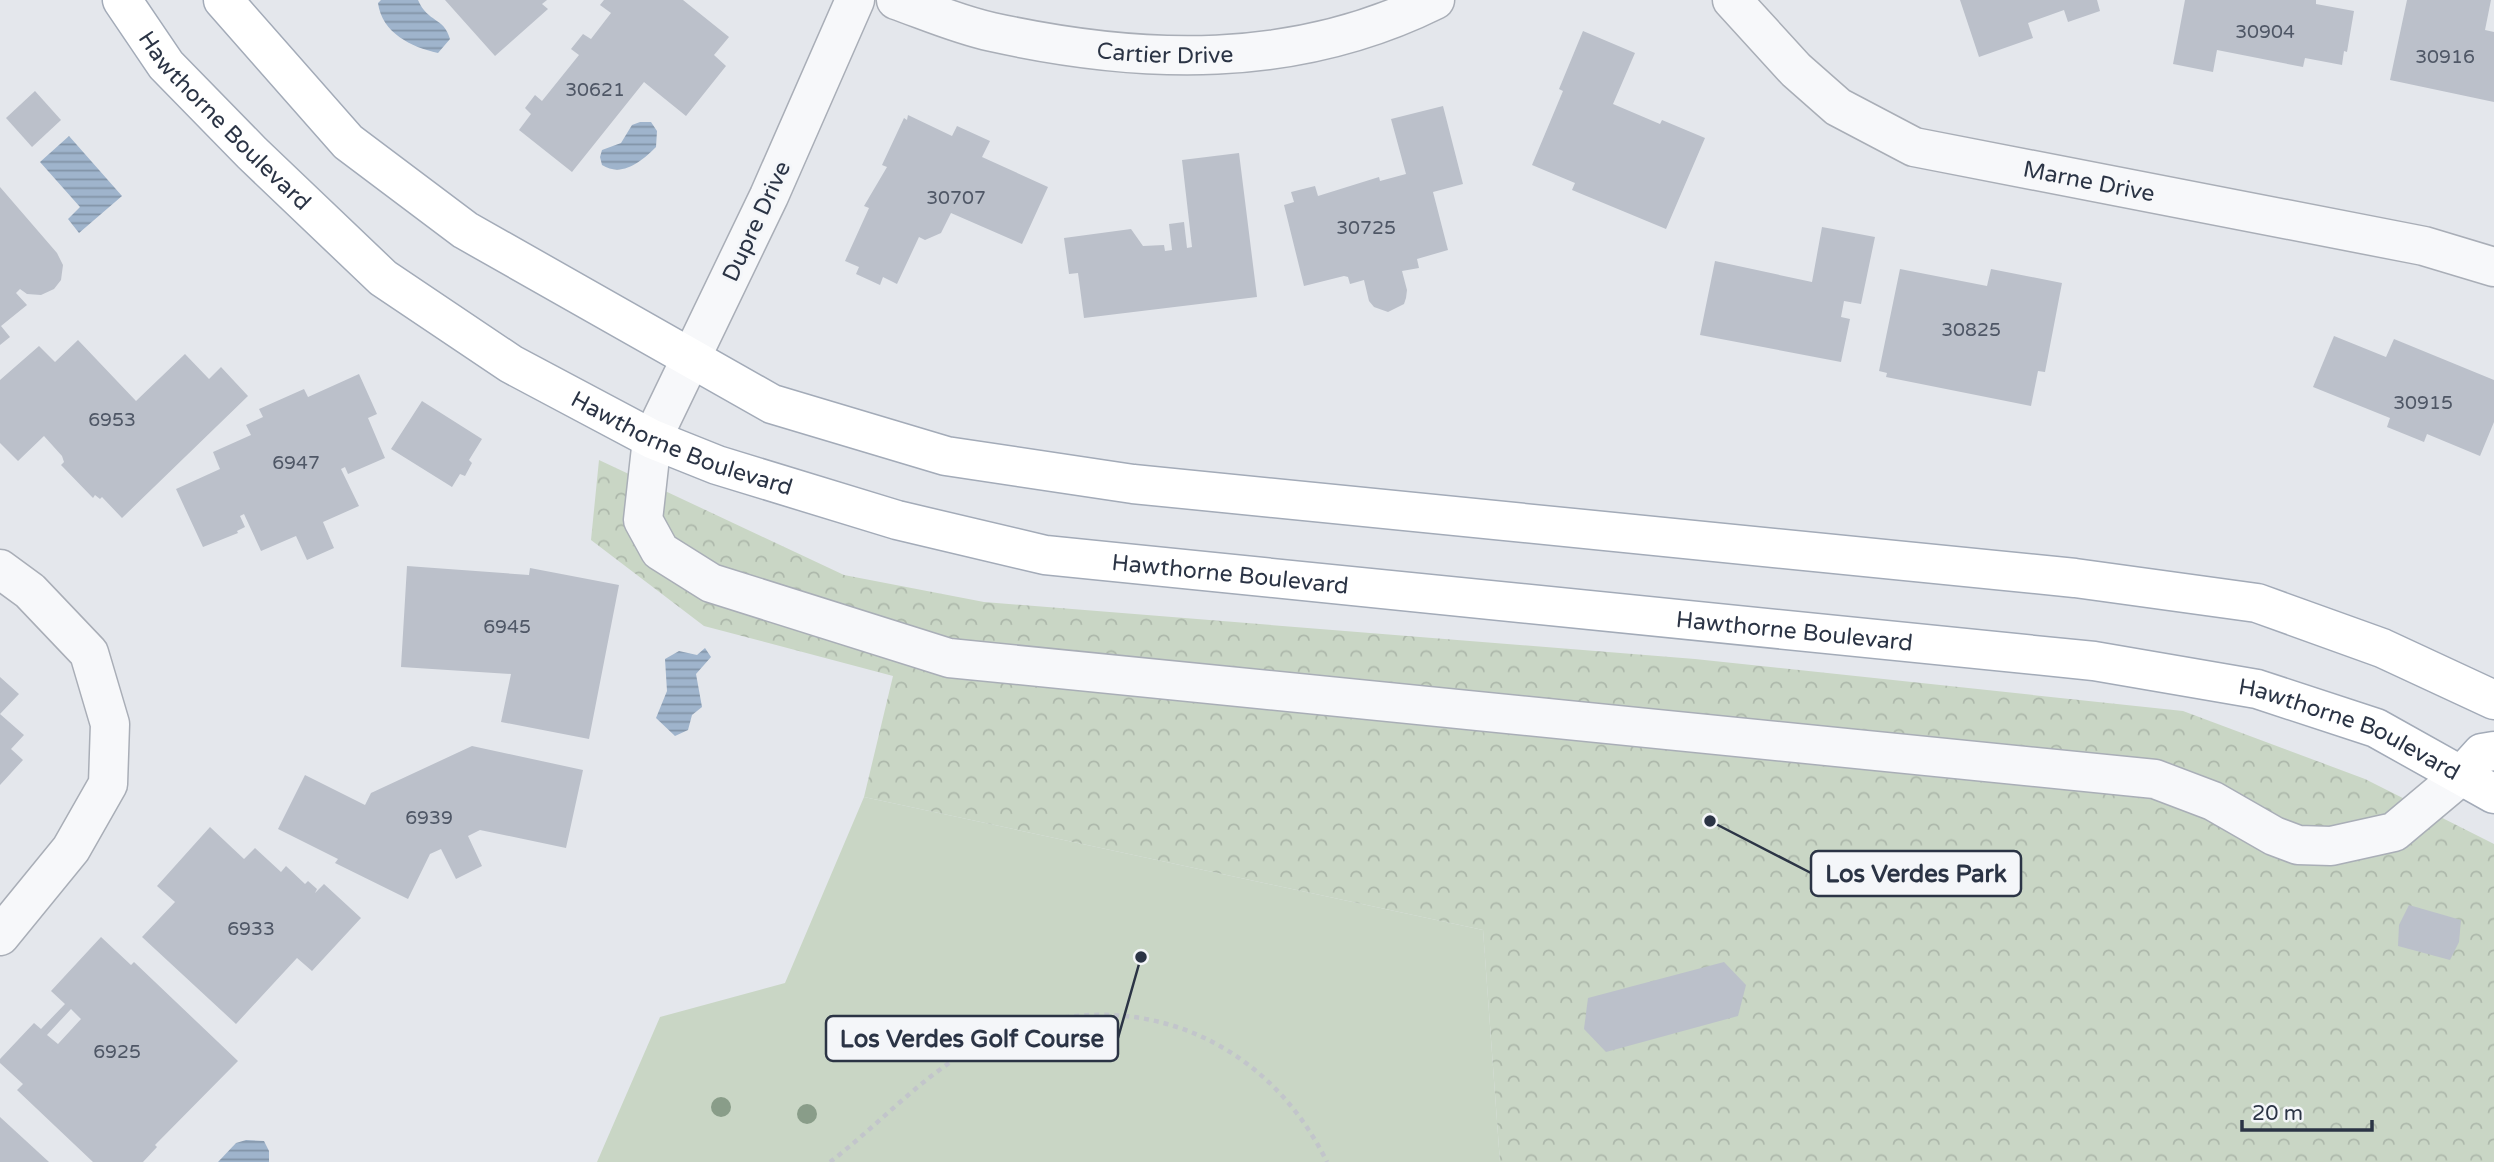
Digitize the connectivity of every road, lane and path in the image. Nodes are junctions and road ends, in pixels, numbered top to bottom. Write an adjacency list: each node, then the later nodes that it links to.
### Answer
1 (122, 0): 9 (main road, Hawthorne Boulevard)
2 (223, 0): 8 (main road)
3 (855, 0): 8 (street, Dupre Drive)
4 (896, 0): 5 (street, Cartier Drive)
5 (1435, 0)
6 (1732, 0): 7 (street, Marne Drive)
7 (2494, 267)
8 (692, 358): 9 (street, Dupre Drive); 11 (main road)
9 (652, 439): 13 (main road, Hawthorne Boulevard); 13 (street, Dupre Drive)
10 (0, 569): 14 (street)
11 (2494, 700)
12 (2494, 751): 13 (main road)
13 (2478, 785)
14 (0, 936)
15 (830, 1162): 16 (path)
16 (1328, 1162)

